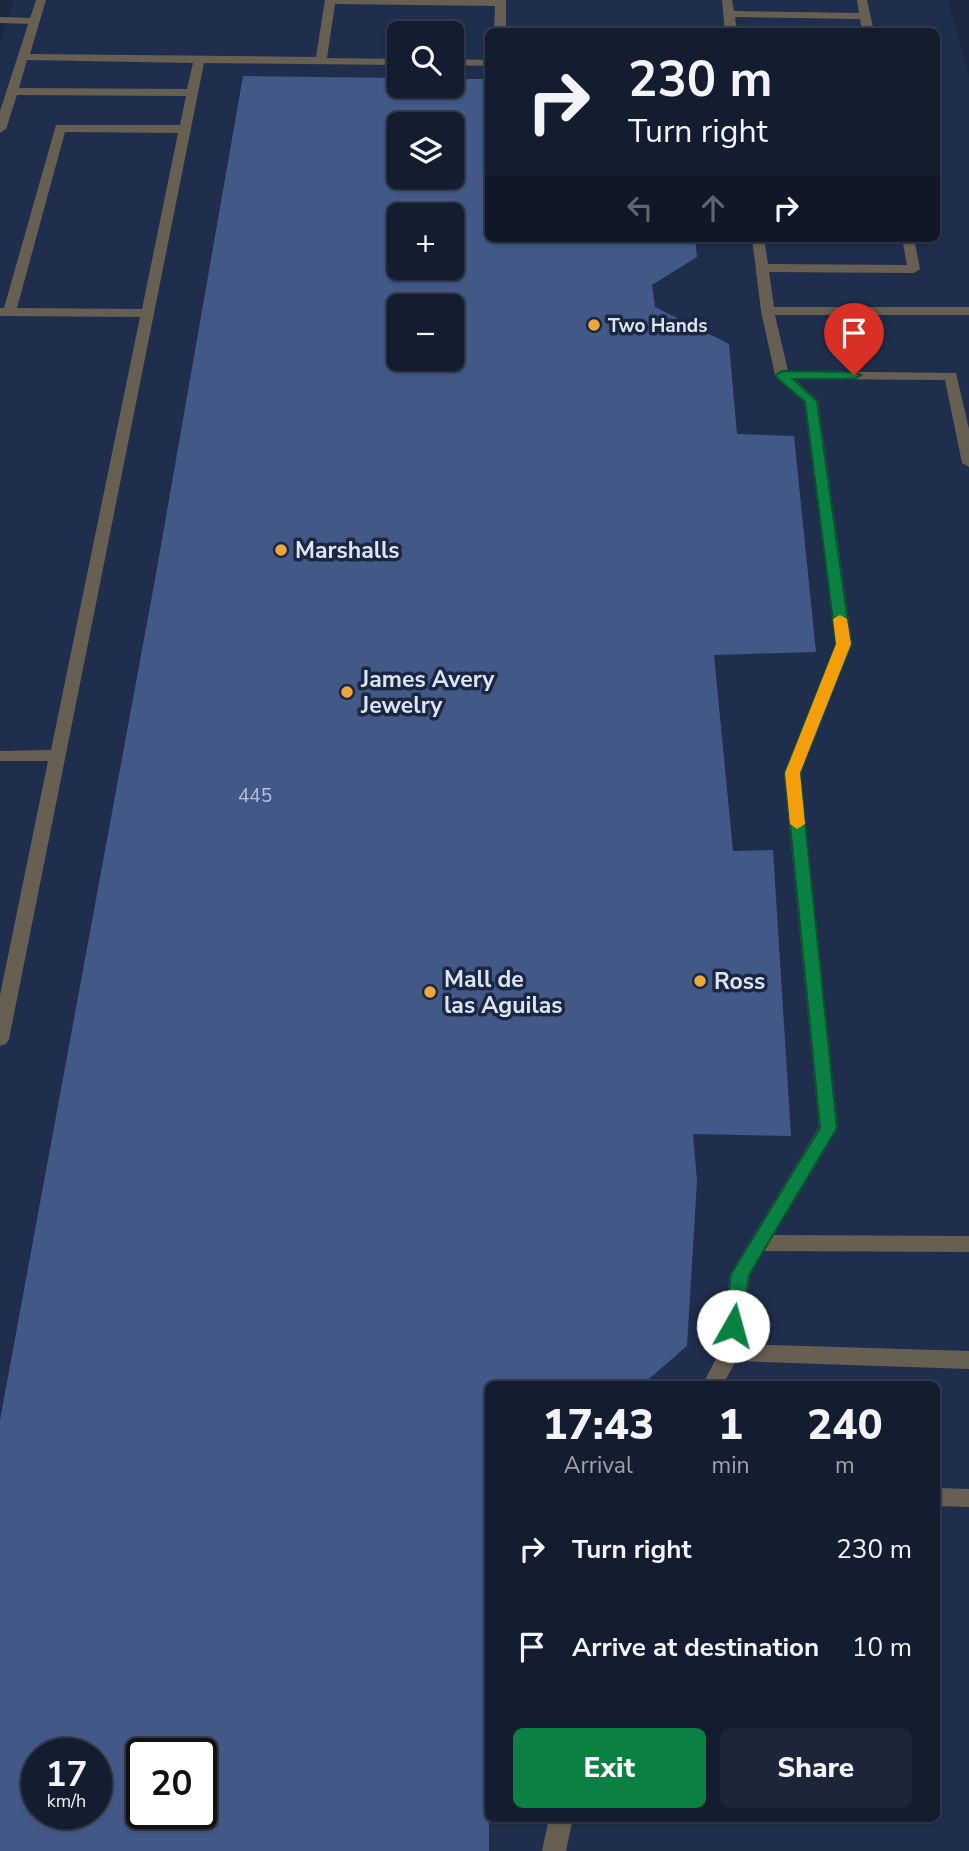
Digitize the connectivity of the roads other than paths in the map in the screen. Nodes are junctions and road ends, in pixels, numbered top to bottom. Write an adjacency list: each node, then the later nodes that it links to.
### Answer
1 (41, 0): 9 (street)
2 (727, 0): 6 (street)
3 (862, 0): 7 (street)
4 (330, 1): 5 (street); 15 (street)
5 (500, 1): 10 (street)
6 (729, 14): 7 (street); 11 (street)
7 (865, 16): 12 (street)
8 (0, 20): 9 (street)
9 (34, 20): 13 (street)
10 (500, 28)
11 (731, 28)
12 (867, 28)
13 (23, 57): 14 (street); 19 (street)
14 (199, 59): 15 (street); 20 (street)
15 (321, 61): 16 (street)
16 (387, 62)
17 (464, 62): 18 (street)
18 (485, 63)
19 (12, 92): 20 (street); 21 (street)
20 (192, 93): 22 (street)
21 (0, 129)
22 (185, 129): 28 (street); 29 (street)
23 (759, 242): 25 (street)
24 (909, 242): 25 (street)
25 (762, 268): 26 (street)
26 (768, 311): 27 (street); 30 (street)
27 (969, 311)
28 (5, 312): 29 (street)
29 (147, 313): 32 (street)
30 (782, 375): 31 (street); 35 (street)
31 (969, 463)
32 (58, 755): 33 (street); 34 (street)
33 (0, 756)
34 (0, 1039)
35 (758, 1243): 36 (street); 37 (street)
36 (969, 1244)
37 (730, 1352): 38 (street); 39 (street)
38 (969, 1360)
39 (715, 1381)
40 (940, 1497): 41 (street)
41 (969, 1498)
42 (560, 1822): 43 (street)
43 (554, 1851)

